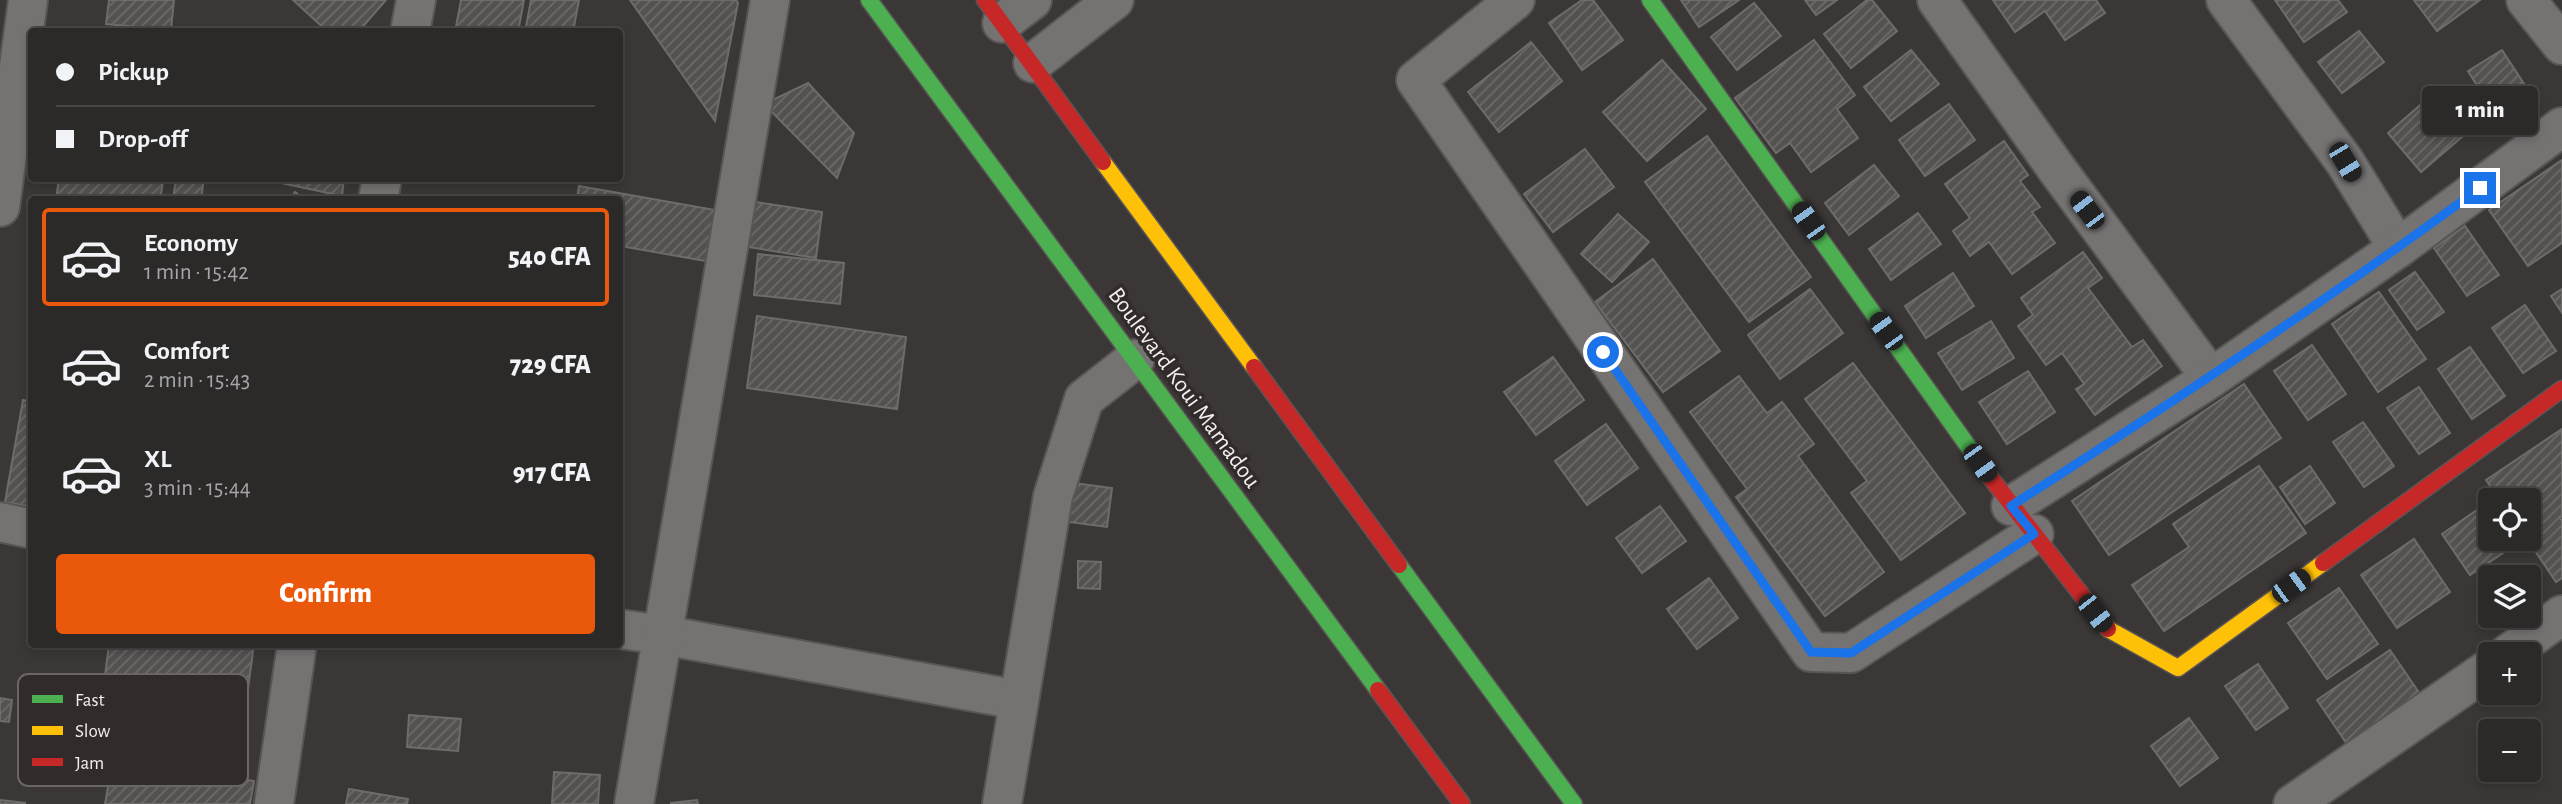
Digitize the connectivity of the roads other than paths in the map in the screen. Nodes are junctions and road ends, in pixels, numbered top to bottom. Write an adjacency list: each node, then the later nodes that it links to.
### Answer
1 (28, 0): 17 (street)
2 (416, 0): 13 (street)
3 (770, 0): 27 (street)
4 (869, 0): 19 (main road, Boulevard Koui Mamadou)
5 (1032, 0): 12 (street)
6 (1114, 0): 15 (street)
7 (1515, 0): 22 (street)
8 (1650, 0): 22 (main road)
9 (1937, 0): 20 (street)
10 (2226, 0): 18 (street)
11 (2526, 0): 14 (street)
12 (993, 12): 15 (main road)
13 (411, 28)
14 (2562, 45)
15 (1032, 63): 36 (main road)
16 (2562, 127): 18 (street)
17 (0, 206)
18 (2398, 248): 20 (street)
19 (1135, 359): 31 (street); 35 (main road, Boulevard Koui Mamadou)
20 (2211, 378): 22 (street)
21 (2562, 389): 22 (main road)
22 (2023, 520)
23 (0, 522): 24 (street)
24 (28, 528)
25 (2562, 615): 28 (street)
26 (623, 629): 27 (street)
27 (663, 635): 31 (street); 33 (street)
28 (2525, 642)
29 (296, 648): 32 (street)
30 (2478, 676): 37 (street)
31 (1019, 700): 34 (street)
32 (274, 804)
33 (634, 804)
34 (1002, 804)
35 (1462, 804)
36 (1574, 804)
37 (2293, 804)

